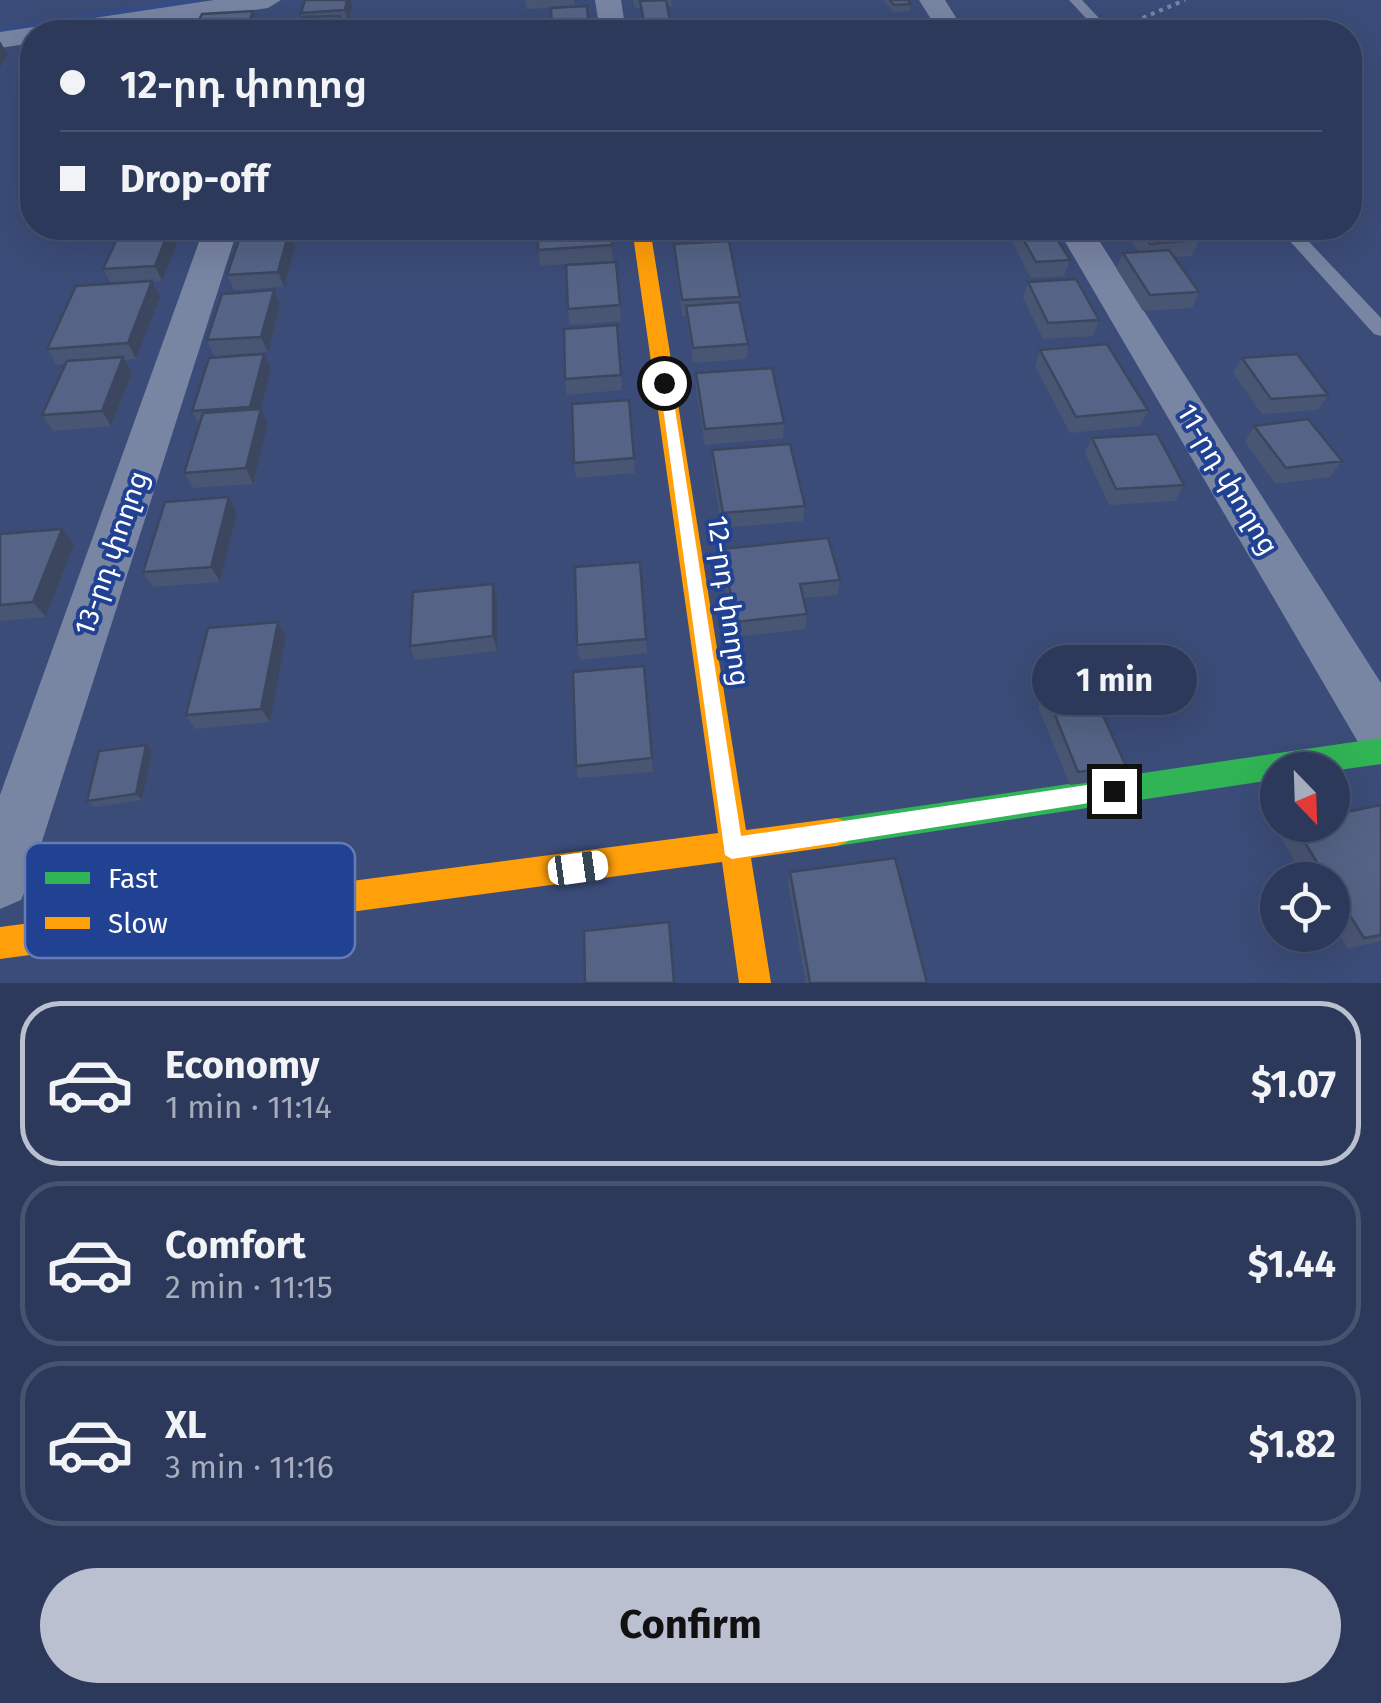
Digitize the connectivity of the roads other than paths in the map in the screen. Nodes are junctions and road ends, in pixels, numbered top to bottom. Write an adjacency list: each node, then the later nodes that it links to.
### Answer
1 (1075, 0): 4 (lane)
2 (281, 6): 3 (street)
3 (156, 20)
4 (1094, 20)
5 (217, 240): 13 (street, 13-րդ փողոց)
6 (643, 240): 12 (street, 12-րդ փողոց)
7 (1081, 240): 10 (street, 11-րդ փողոց)
8 (1298, 240): 9 (lane)
9 (1381, 330)
10 (1381, 730)
11 (1381, 751): 12 (street)
12 (732, 848): 14 (street); 17 (street, 12-րդ փողոց)
13 (0, 879)
14 (355, 897)
15 (25, 940): 16 (street)
16 (0, 943)
17 (756, 983)

